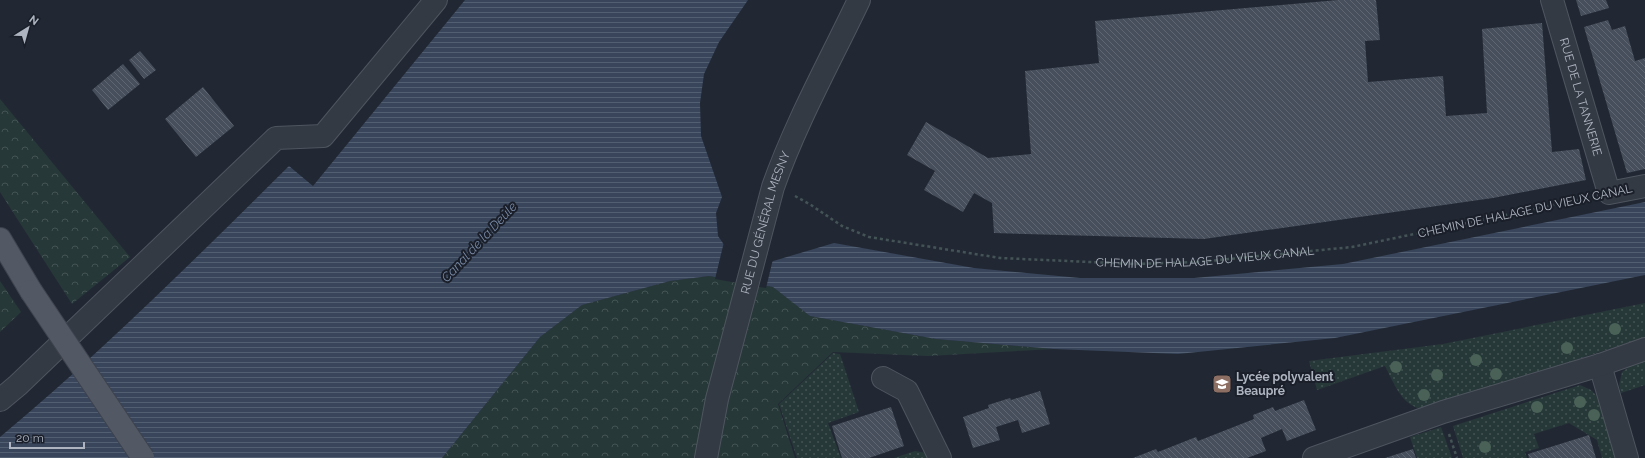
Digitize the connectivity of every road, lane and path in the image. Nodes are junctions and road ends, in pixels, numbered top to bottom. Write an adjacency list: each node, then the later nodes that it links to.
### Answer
1 (436, 0): 13 (street)
2 (859, 0): 5 (street, RUE DU GÉNÉRAL MESNY)
3 (1552, 0): 6 (street, RUE DE LA TANNERIE)
4 (1645, 186): 6 (street, CHEMIN DE HALAGE DU VIEUX CANAL)
5 (773, 187): 6 (path, CHEMIN DE HALAGE DU VIEUX CANAL); 15 (street, RUE DU GÉNÉRAL MESNY)
6 (1609, 193)
7 (0, 239): 9 (main road)
8 (0, 249): 9 (main road)
9 (31, 291): 14 (main road, bridge)
10 (1645, 349): 11 (street)
11 (1600, 365): 17 (street); 18 (street)
12 (883, 378): 16 (street)
13 (0, 400)
14 (143, 458)
15 (706, 458)
16 (940, 458)
17 (1314, 458)
18 (1627, 458)

